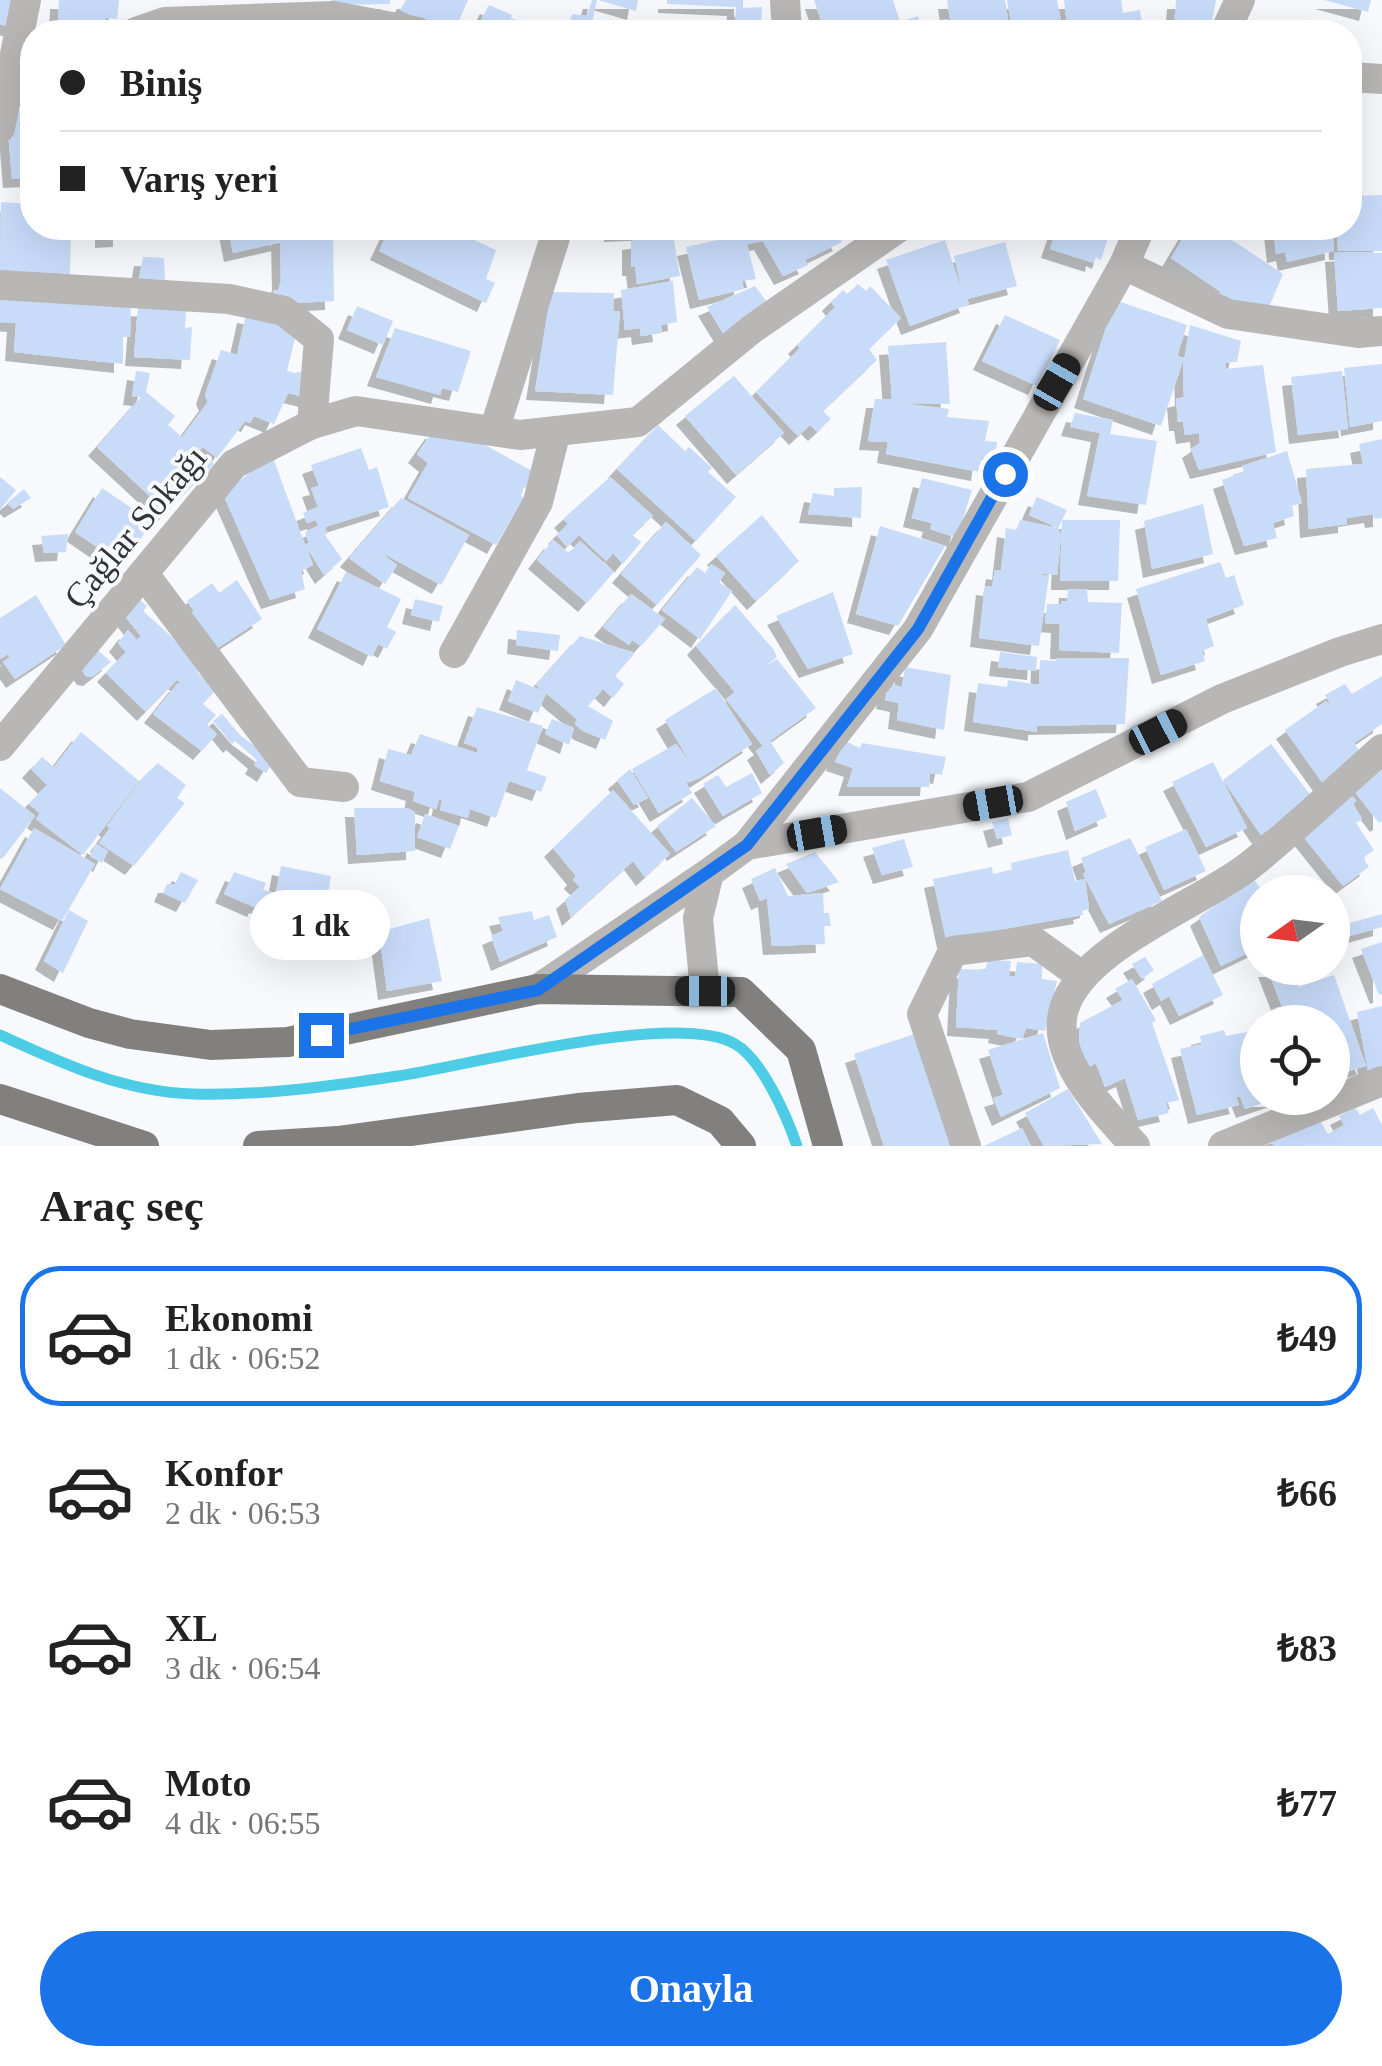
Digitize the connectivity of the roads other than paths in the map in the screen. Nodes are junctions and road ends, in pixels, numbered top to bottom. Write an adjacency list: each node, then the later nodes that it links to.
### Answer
1 (221, 20): 2 (street)
2 (354, 20)
3 (20, 38): 4 (street)
4 (14, 77): 5 (street)
5 (0, 128)
6 (554, 240): 14 (street)
7 (881, 240): 13 (street, Çağlar Sokağı)
8 (1135, 240): 9 (street)
9 (1124, 265): 11 (street); 21 (street)
10 (0, 285): 12 (street)
11 (1382, 331)
12 (312, 424): 14 (street, Çağlar Sokağı); 15 (street, Çağlar Sokağı)
13 (556, 431): 14 (street, Çağlar Sokağı); 17 (street)
14 (494, 432)
15 (144, 574): 18 (street, Çağlar Sokağı); 20 (street)
16 (1382, 638): 21 (street)
17 (454, 653)
18 (0, 746)
19 (1382, 749): 23 (street)
20 (344, 787)
21 (747, 845): 22 (street)
22 (708, 873): 25 (street); 26 (street)
23 (1083, 976): 33 (street); 34 (street)
24 (0, 988): 25 (main road)
25 (538, 990): 26 (main road)
26 (705, 991): 32 (main road)
27 (1382, 1081): 35 (street)
28 (0, 1099): 29 (main road)
29 (144, 1146)
30 (258, 1146): 31 (main road)
31 (742, 1146)
32 (828, 1146)
33 (966, 1146)
34 (1136, 1146)
35 (1223, 1146)

